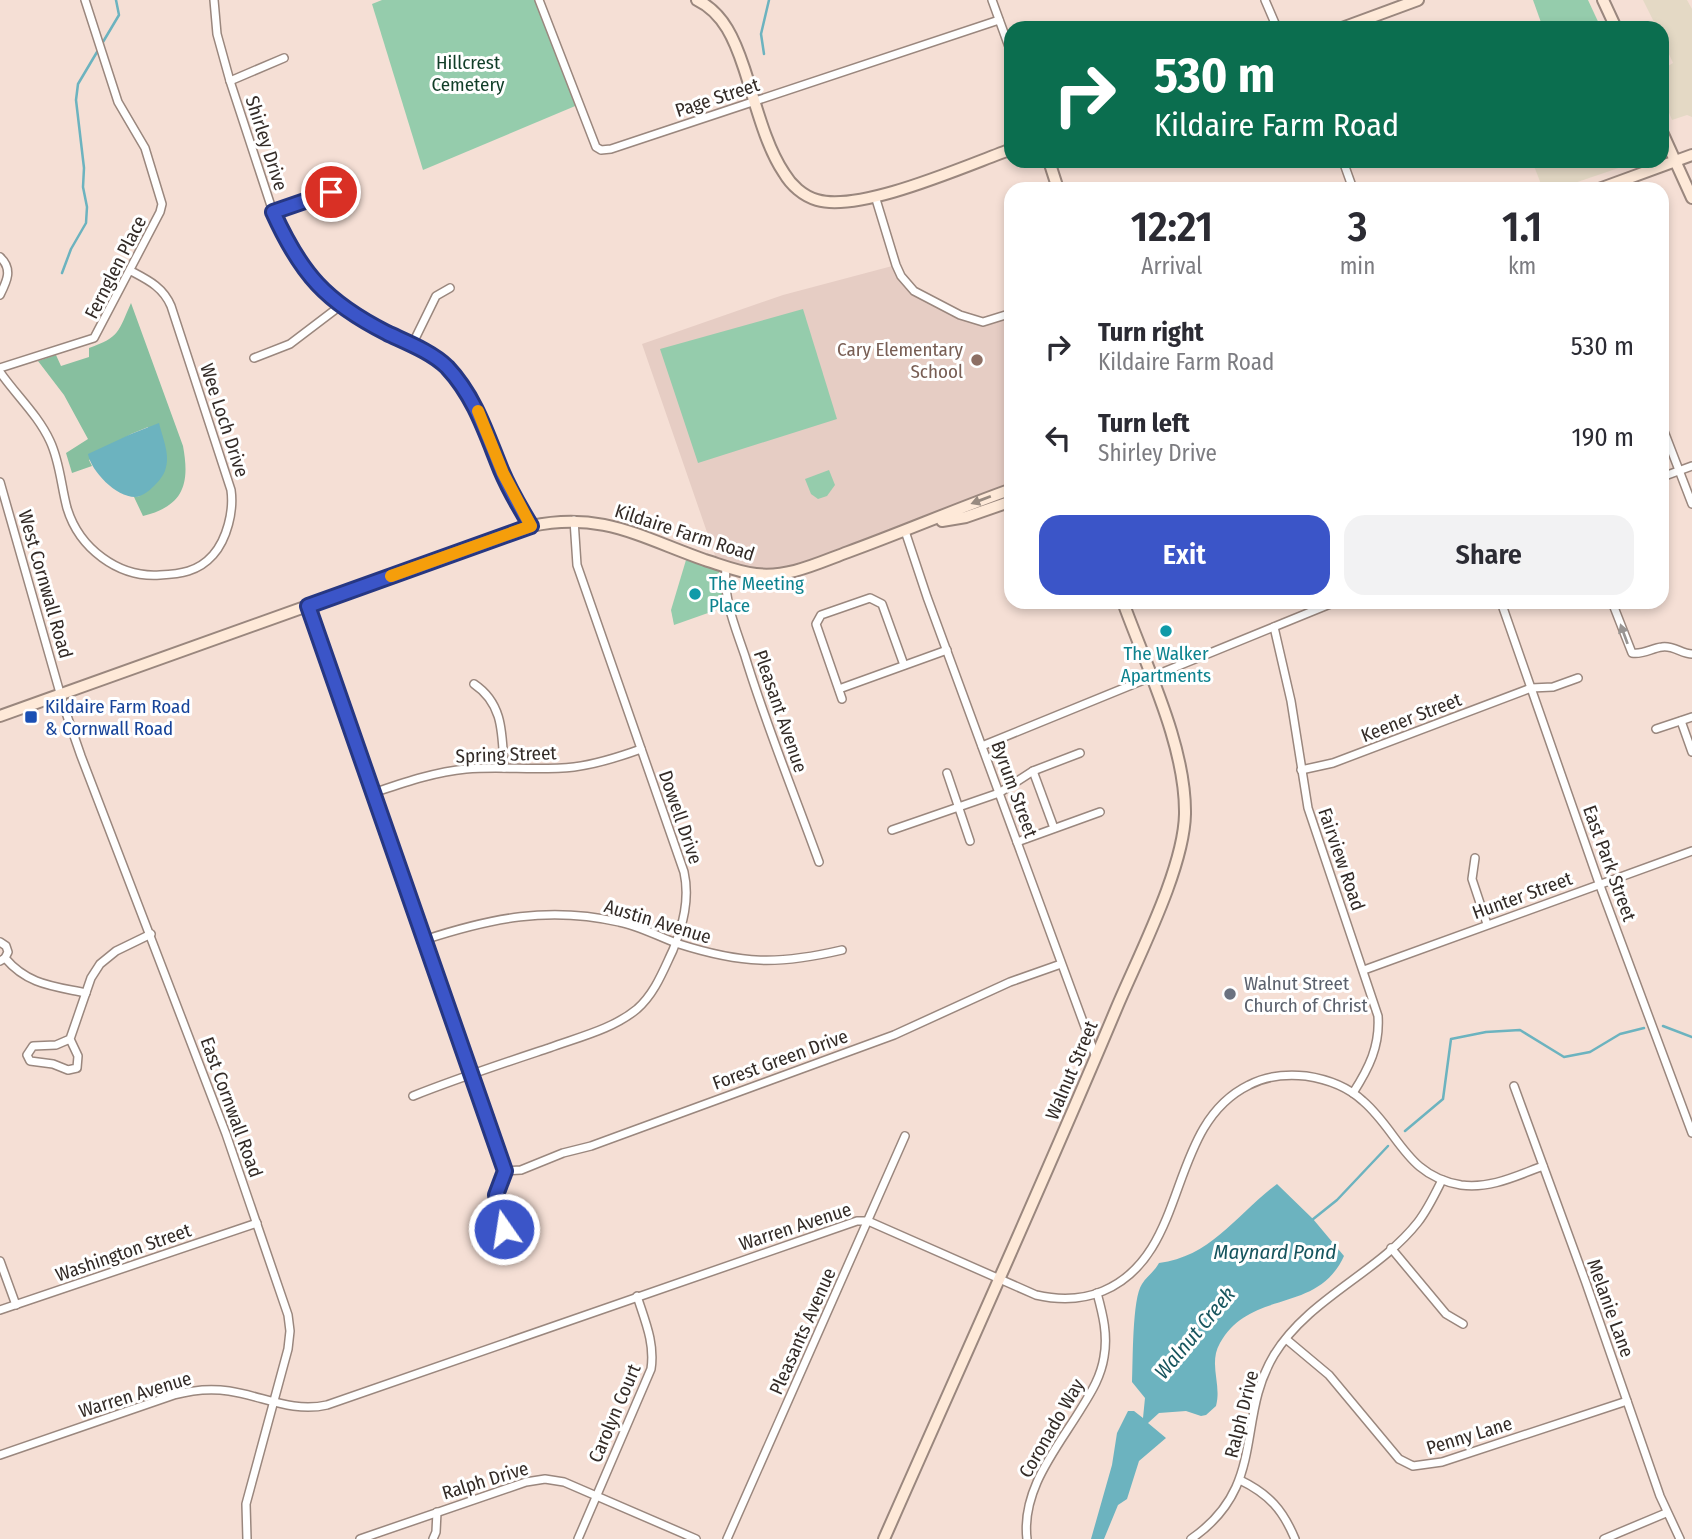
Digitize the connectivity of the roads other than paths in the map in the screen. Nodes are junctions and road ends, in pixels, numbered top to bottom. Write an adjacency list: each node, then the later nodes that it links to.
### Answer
1 (85, 0): 29 (street, Fernglen Place)
2 (214, 0): 15 (street, Shirley Drive)
3 (539, 0): 16 (street, Page Street)
4 (697, 0): 16 (main road)
5 (992, 0): 9 (street)
6 (1265, 0): 10 (street)
7 (1418, 0): 11 (main road)
8 (1603, 0): 12 (main road)
9 (999, 20): 13 (street); 16 (street, Page Street)
10 (1274, 21)
11 (1361, 21)
12 (1613, 21)
13 (1004, 33)
14 (284, 58): 15 (street)
15 (230, 81): 27 (street, Shirley Drive)
16 (755, 101): 25 (main road)
17 (1669, 147): 20 (main road)
18 (1004, 152): 25 (main road)
19 (1692, 155): 20 (main road)
20 (1675, 160): 21 (main road); 26 (main road)
21 (1669, 162)
22 (1654, 168): 23 (main road)
23 (1617, 182)
24 (331, 192): 27 (street)
25 (875, 196): 33 (street)
26 (1692, 198)
27 (273, 212): 32 (street, Shirley Drive)
28 (0, 257): 31 (street)
29 (131, 271): 36 (street, Fernglen Place); 36 (street, Wee Loch Drive)
30 (450, 288): 34 (street)
31 (0, 295)
32 (340, 306): 34 (street, Shirley Drive); 35 (street)
33 (1004, 315)
34 (412, 345): 47 (street, Shirley Drive)
35 (254, 358)
36 (0, 370)
37 (1669, 445): 39 (street)
38 (1692, 466): 39 (street)
39 (1679, 471): 40 (street); 44 (street)
40 (1669, 475)
41 (0, 482): 43 (street, West Cornwall Road)
42 (1004, 492): 48 (main road, Kildaire Farm Road, one-way to 48)
43 (2, 495): 65 (street, West Cornwall Road)
44 (1692, 503)
45 (1004, 504): 48 (main road, Kildaire Farm Road)
46 (574, 520): 47 (main road, Kildaire Farm Road); 50 (main road, Kildaire Farm Road); 72 (street, Dowell Drive)
47 (531, 526): 51 (main road, Kildaire Farm Road)
48 (922, 526): 49 (main road, Kildaire Farm Road)
49 (905, 531): 50 (main road, Kildaire Farm Road); 57 (street, Byrum Street)
50 (726, 568): 89 (street, Pleasant Avenue)
51 (308, 606): 65 (main road, Kildaire Farm Road); 79 (street)
52 (1127, 609): 60 (main road, Walnut Street)
53 (1318, 609): 56 (street)
54 (1504, 609): 63 (street, East Park Street)
55 (1615, 609): 58 (street, one-way to 55)
56 (1274, 627): 60 (street); 76 (street, Fairview Road)
57 (947, 650): 59 (street); 71 (street, Byrum Street)
58 (1692, 654)
59 (904, 665): 64 (street); 64 (street)
60 (1152, 678): 71 (street); 102 (main road, Walnut Street)
61 (1578, 678): 63 (street, Keener Street)
62 (474, 684): 75 (street)
63 (1531, 688): 76 (street, Keener Street); 90 (street, East Park Street)
64 (839, 689): 66 (street)
65 (61, 695): 67 (main road, Kildaire Farm Road); 92 (street, East Cornwall Road)
66 (842, 699)
67 (0, 716)
68 (1692, 717): 69 (street)
69 (1681, 721): 70 (street); 73 (street)
70 (1656, 729)
71 (982, 746): 80 (street, Byrum Street)
72 (641, 749): 75 (street, Spring Street); 95 (street, Dowell Drive)
73 (1692, 752)
74 (1080, 753): 77 (street)
75 (504, 768): 79 (street, Spring Street)
76 (1301, 770): 99 (street, Fairview Road)
77 (1033, 771): 80 (street); 83 (street)
78 (947, 773): 81 (street)
79 (373, 793): 93 (street)
80 (999, 793): 81 (street); 86 (street, Byrum Street)
81 (958, 807): 84 (street); 85 (street)
82 (1100, 812): 83 (street)
83 (1054, 828): 86 (street)
84 (892, 830)
85 (970, 841)
86 (1017, 842): 98 (street, Byrum Street)
87 (1692, 850): 90 (street, Hunter Street)
88 (1475, 858): 91 (street)
89 (818, 862)
90 (1600, 883): 91 (street, Hunter Street); 107 (street, East Park Street)
91 (1488, 924): 99 (street, Hunter Street)
92 (151, 934): 100 (street); 113 (street, East Cornwall Road)
93 (424, 940): 95 (street, Austin Avenue); 103 (street)
94 (0, 942): 97 (street)
95 (676, 943): 96 (street, Austin Avenue); 103 (street, Dowell Drive)
96 (842, 950)
97 (3, 959): 100 (street)
98 (1061, 964): 102 (street, Byrum Street); 110 (street, Forest Green Drive)
99 (1364, 970): 105 (street, Fairview Road)
100 (86, 993): 101 (street)
101 (70, 1039): 101 (street)
102 (1096, 1058): 117 (main road, Walnut Street)
103 (471, 1075): 106 (street, Dowell Drive); 110 (street)
104 (1514, 1086): 109 (street, Melanie Lane)
105 (1353, 1093): 111 (street, Warren Avenue); 118 (street, Warren Avenue)
106 (413, 1096)
107 (1692, 1133)
108 (905, 1136): 112 (street, Pleasants Avenue)
109 (1543, 1166): 111 (street, Warren Avenue); 124 (street, Melanie Lane)
110 (505, 1171): 114 (street)
111 (1442, 1180): 115 (street, Ralph Drive)
112 (868, 1221): 117 (street, Warren Avenue); 119 (street, Warren Avenue); 136 (street, Pleasants Avenue)
113 (257, 1223): 120 (street, Washington Street); 125 (street, East Cornwall Road)
114 (504, 1229)
115 (1391, 1248): 122 (street); 123 (street, Ralph Drive)
116 (0, 1261): 120 (street)
117 (998, 1279): 118 (street, Warren Avenue); 137 (main road, Walnut Street)
118 (1097, 1293): 138 (street, Coronado Way)
119 (637, 1296): 125 (street, Warren Avenue); 128 (street, Carolyn Court)
120 (16, 1305): 121 (street, Washington Street)
121 (0, 1310)
122 (1463, 1324)
123 (1286, 1339): 124 (street, Penny Lane); 127 (street, Ralph Drive)
124 (1627, 1401): 130 (street, Melanie Lane)
125 (275, 1402): 126 (street, Warren Avenue); 131 (street, East Cornwall Road)
126 (0, 1455)
127 (1240, 1480): 139 (street, Ralph Drive); 140 (street)
128 (595, 1496): 129 (street, Ralph Drive); 134 (street, Carolyn Court); 135 (street, Ralph Drive)
129 (437, 1512): 132 (street, Ralph Drive); 133 (street)
130 (1666, 1513): 141 (street); 142 (street, Melanie Lane)
131 (247, 1539)
132 (360, 1539)
133 (433, 1539)
134 (578, 1539)
135 (696, 1539)
136 (727, 1539)
137 (884, 1539)
138 (1027, 1539)
139 (1191, 1539)
140 (1295, 1539)
141 (1604, 1539)
142 (1680, 1539)

